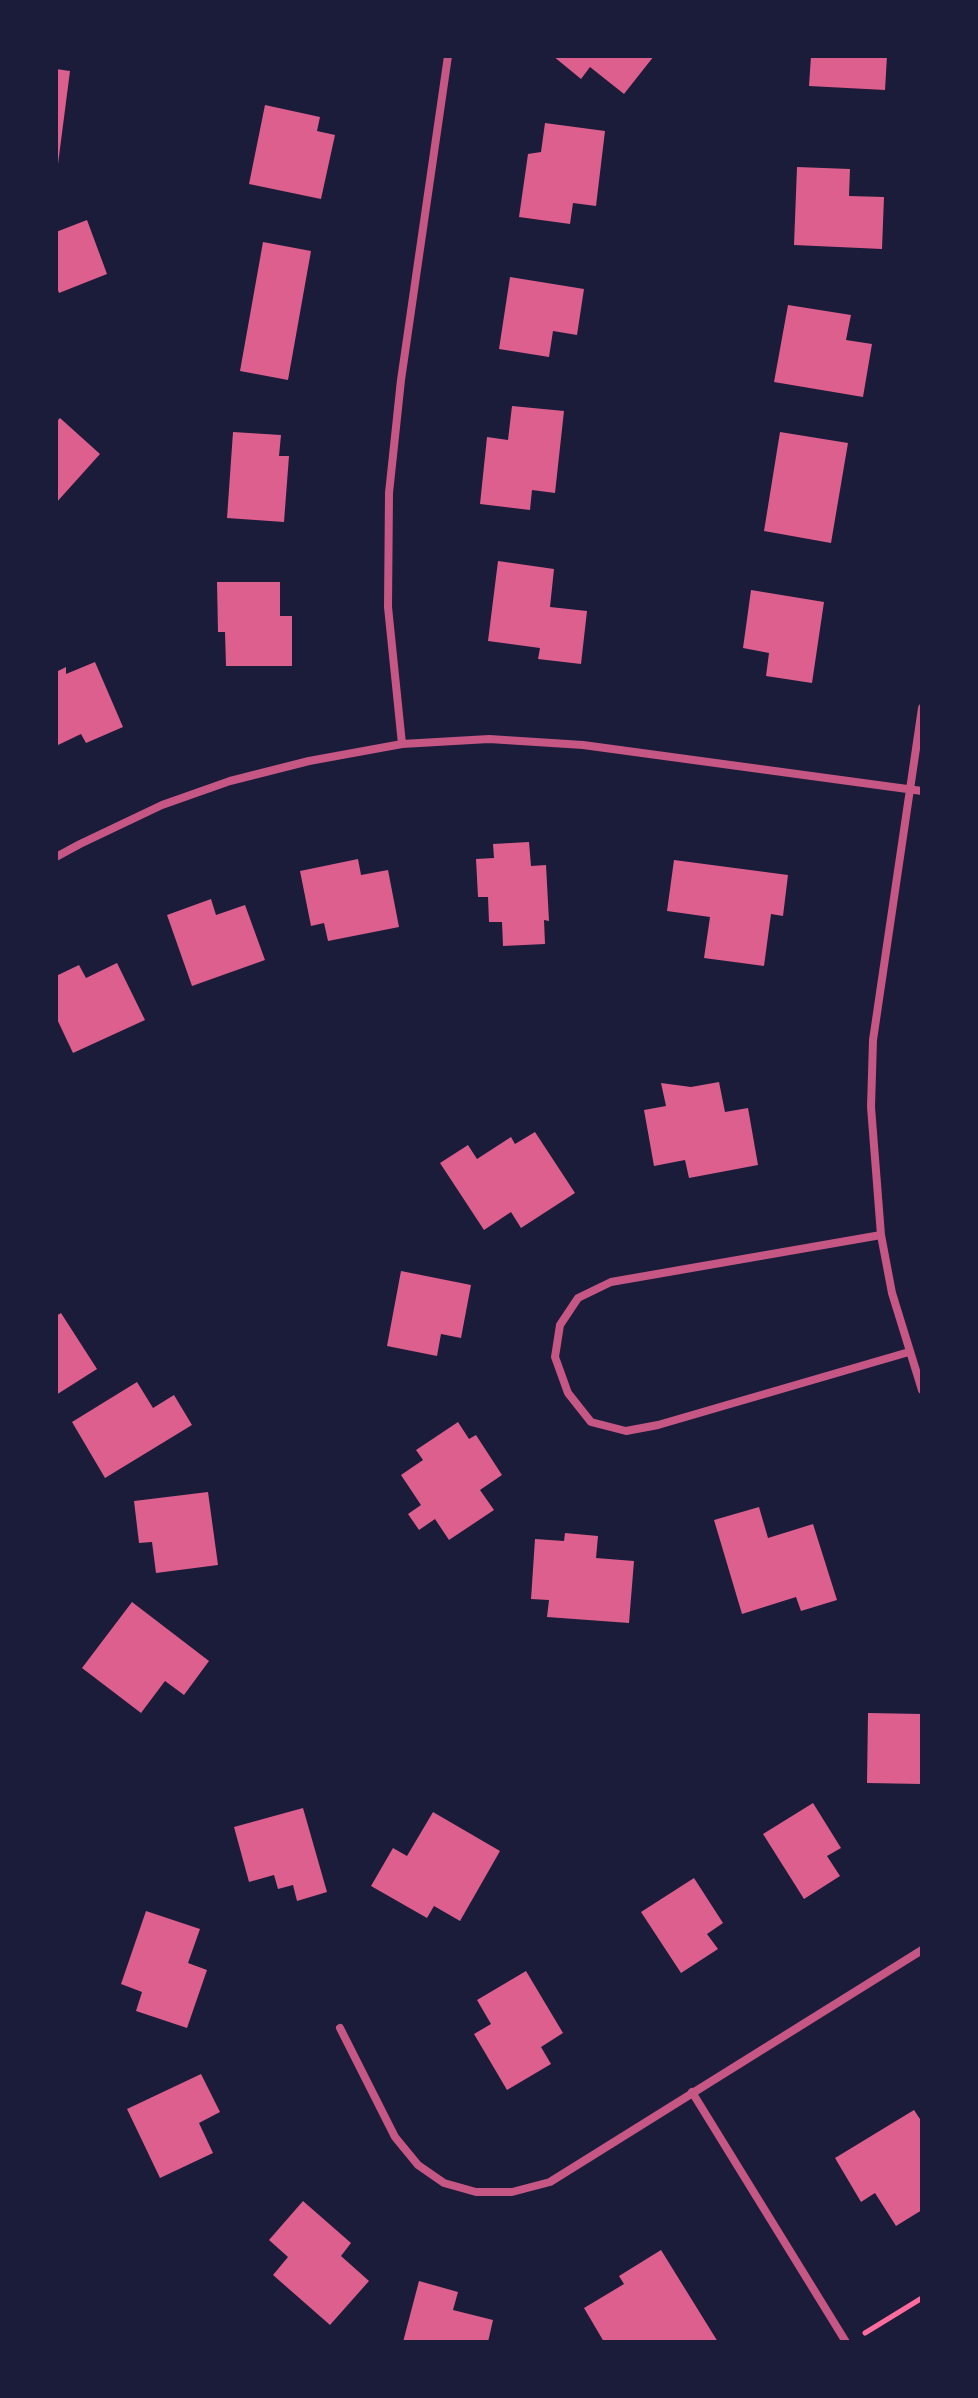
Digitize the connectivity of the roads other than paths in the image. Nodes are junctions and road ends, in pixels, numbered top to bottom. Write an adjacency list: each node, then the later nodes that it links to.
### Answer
1 (448, 56): 3 (street)
2 (922, 708): 4 (street)
3 (402, 744): 4 (street); 6 (street)
4 (910, 789): 5 (street); 7 (street)
5 (922, 791)
6 (56, 857)
7 (881, 1235): 8 (street); 8 (street)
8 (909, 1352): 9 (street)
9 (922, 1390)
10 (922, 1950): 12 (street)
11 (340, 2028): 12 (street)
12 (692, 2092): 13 (street)
13 (846, 2342)

